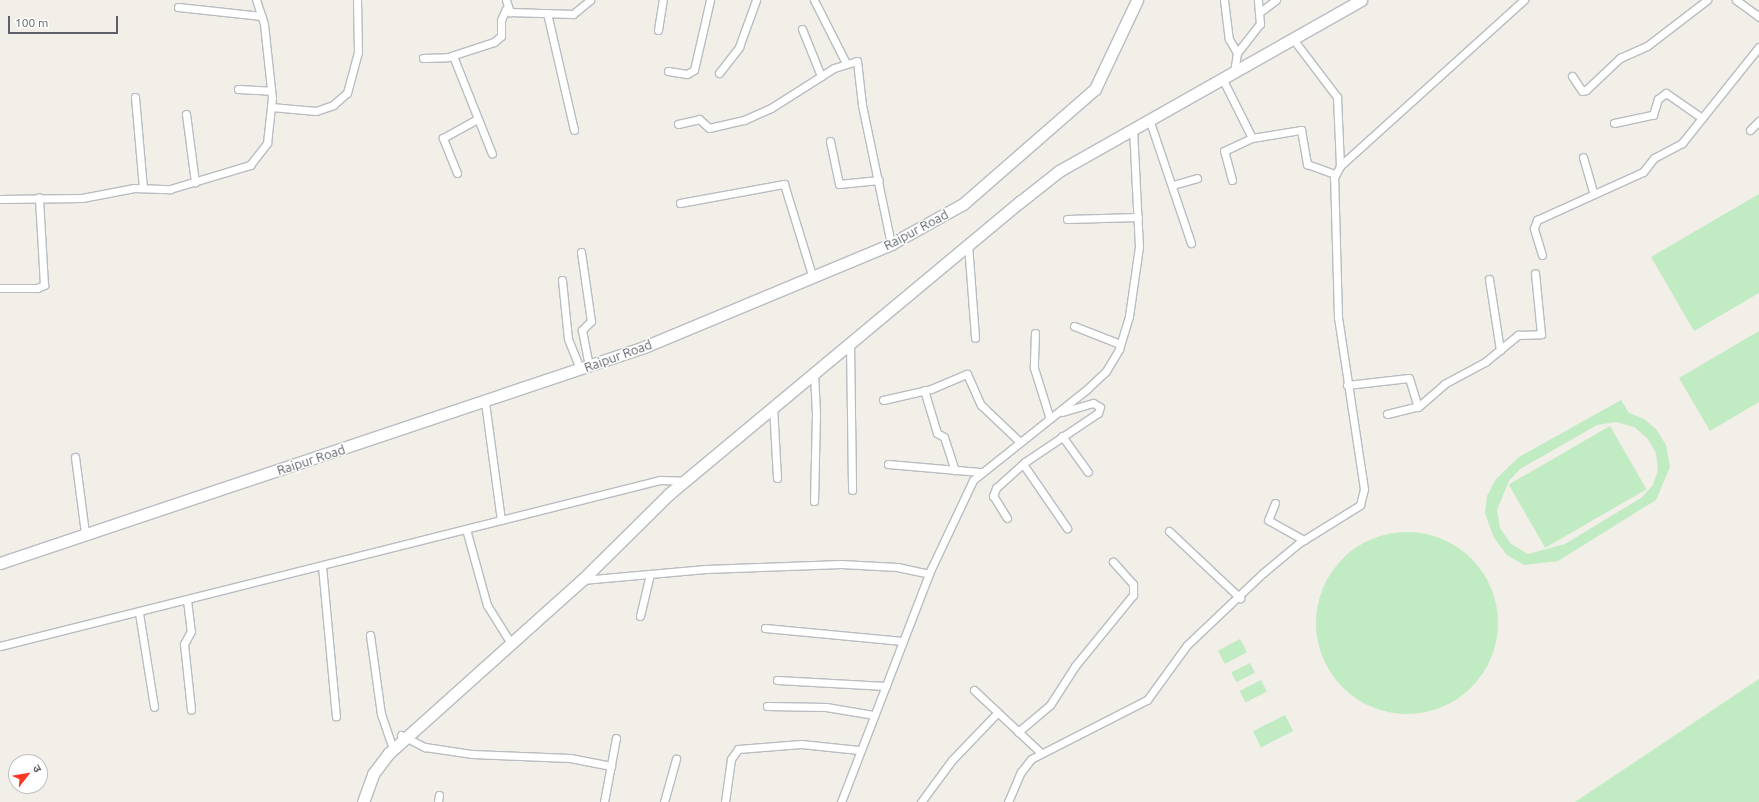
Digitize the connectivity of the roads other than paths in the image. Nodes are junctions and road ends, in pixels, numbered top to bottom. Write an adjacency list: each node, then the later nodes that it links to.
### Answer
1 (256, 0): 21 (street)
2 (357, 0): 40 (street)
3 (506, 0): 18 (street)
4 (590, 0): 20 (street)
5 (663, 0): 24 (street)
6 (710, 0): 31 (street)
7 (756, 0): 33 (street)
8 (814, 0): 30 (street)
9 (1137, 0): 71 (street, Raipur Road)
10 (1224, 0): 27 (street)
11 (1258, 0): 19 (street)
12 (1276, 0): 19 (street)
13 (1361, 0): 25 (street)
14 (1524, 0): 55 (street)
15 (1707, 0): 35 (street)
16 (1736, 0): 22 (street)
17 (178, 7): 21 (street)
18 (506, 9): 20 (street); 28 (street)
19 (1260, 12): 27 (street)
20 (547, 13): 49 (street)
21 (262, 16): 38 (street)
22 (1759, 17)
23 (802, 29): 34 (street)
24 (658, 30)
25 (1293, 39): 32 (street); 55 (street)
26 (1759, 47): 42 (street)
27 (1237, 53): 32 (street)
28 (452, 56): 29 (street); 43 (street)
29 (423, 58)
30 (846, 63): 34 (street); 59 (street)
31 (668, 71)
32 (1234, 72): 36 (street)
33 (719, 73)
34 (821, 76): 47 (street)
35 (1572, 76)
36 (1222, 78): 44 (street); 51 (street)
37 (238, 89): 38 (street)
38 (271, 92): 40 (street)
39 (135, 97): 63 (street)
40 (271, 107): 61 (street)
41 (186, 114): 61 (street)
42 (1702, 118): 46 (street); 64 (street)
43 (477, 119): 53 (street); 56 (street)
44 (1149, 119): 48 (street); 62 (street)
45 (1759, 121): 50 (street)
46 (1614, 123)
47 (678, 124)
48 (1133, 128): 68 (street); 72 (street)
49 (574, 130)
50 (1750, 130)
51 (1252, 138): 57 (street); 60 (street)
52 (830, 141): 59 (street)
53 (492, 154)
54 (1583, 157): 64 (street)
55 (1340, 166): 57 (street)
56 (457, 173)
57 (1335, 174): 88 (street)
58 (1197, 178): 62 (street)
59 (879, 180): 71 (street)
60 (1232, 180)
61 (195, 182): 63 (street)
62 (1173, 185): 70 (street)
63 (143, 188): 65 (street)
64 (1592, 193): 74 (street)
65 (39, 197): 66 (street); 79 (street)
66 (0, 199)
67 (680, 203): 76 (street)
68 (1138, 217): 69 (street); 84 (street)
69 (1067, 219)
70 (1191, 243)
71 (891, 244): 76 (street, Raipur Road)
72 (968, 244): 82 (street); 83 (street)
73 (581, 252): 86 (street)
74 (1542, 255)
75 (1535, 273): 85 (street)
76 (813, 278): 86 (street, Raipur Road)
77 (1489, 279): 85 (street)
78 (562, 280): 86 (street)
79 (0, 288)
80 (1074, 326): 84 (street)
81 (1036, 333): 96 (street)
82 (975, 338)
83 (850, 342): 87 (street); 107 (street)
84 (1120, 344): 94 (street)
85 (1500, 350): 93 (street)
86 (585, 368): 91 (street, Raipur Road)
87 (814, 372): 92 (street); 109 (street)
88 (1347, 385): 93 (street); 117 (street)
89 (924, 390): 90 (street); 98 (street); 102 (street)
90 (882, 400)
91 (485, 402): 112 (street); 116 (street, Raipur Road)
92 (773, 406): 105 (street); 106 (street)
93 (1416, 407): 95 (street)
94 (1058, 413): 96 (street); 97 (street)
95 (1388, 414)
96 (1050, 419): 98 (street)
97 (1062, 436): 101 (street); 104 (street)
98 (1020, 442): 103 (street)
99 (76, 457): 116 (street)
100 (888, 464): 102 (street)
101 (1023, 464): 111 (street); 113 (street)
102 (956, 470): 103 (street)
103 (980, 472): 122 (street)
104 (1088, 472)
105 (777, 478)
106 (684, 481): 108 (street); 112 (street)
107 (852, 490)
108 (669, 494): 123 (street); 130 (street)
109 (814, 501)
110 (1275, 503): 117 (street)
111 (1007, 518)
112 (501, 520): 114 (street)
113 (1067, 528)
114 (466, 529): 120 (street); 130 (street)
115 (1169, 531): 124 (street)
116 (84, 533): 119 (street, Raipur Road)
117 (1304, 540): 124 (street)
118 (1113, 562): 142 (street)
119 (0, 563)
120 (322, 566): 125 (street); 141 (street)
121 (650, 574): 122 (street); 123 (street); 127 (street)
122 (929, 574): 131 (street)
123 (582, 580): 143 (street)
124 (1240, 598): 147 (street)
125 (187, 600): 126 (street); 138 (street)
126 (139, 613): 132 (street); 137 (street)
127 (640, 616)
128 (765, 628): 131 (street)
129 (370, 635): 145 (street)
130 (508, 638): 143 (street)
131 (902, 641): 134 (street)
132 (0, 646)
133 (776, 680): 134 (street)
134 (886, 686): 140 (street)
135 (974, 690): 139 (street)
136 (767, 706): 140 (street)
137 (154, 707)
138 (191, 710)
139 (998, 712): 142 (street); 156 (street)
140 (874, 715): 146 (street)
141 (336, 716)
142 (1018, 732): 147 (street)
143 (403, 737): 145 (street); 149 (street); 151 (street)
144 (616, 738): 149 (street)
145 (391, 743): 150 (street)
146 (859, 750): 154 (street); 155 (street)
147 (1041, 753): 157 (street)
148 (676, 759): 153 (street)
149 (611, 766): 152 (street)
150 (357, 802)
151 (363, 802)
152 (604, 802)
153 (664, 802)
154 (725, 802)
155 (841, 802)
156 (921, 802)
157 (1008, 802)

